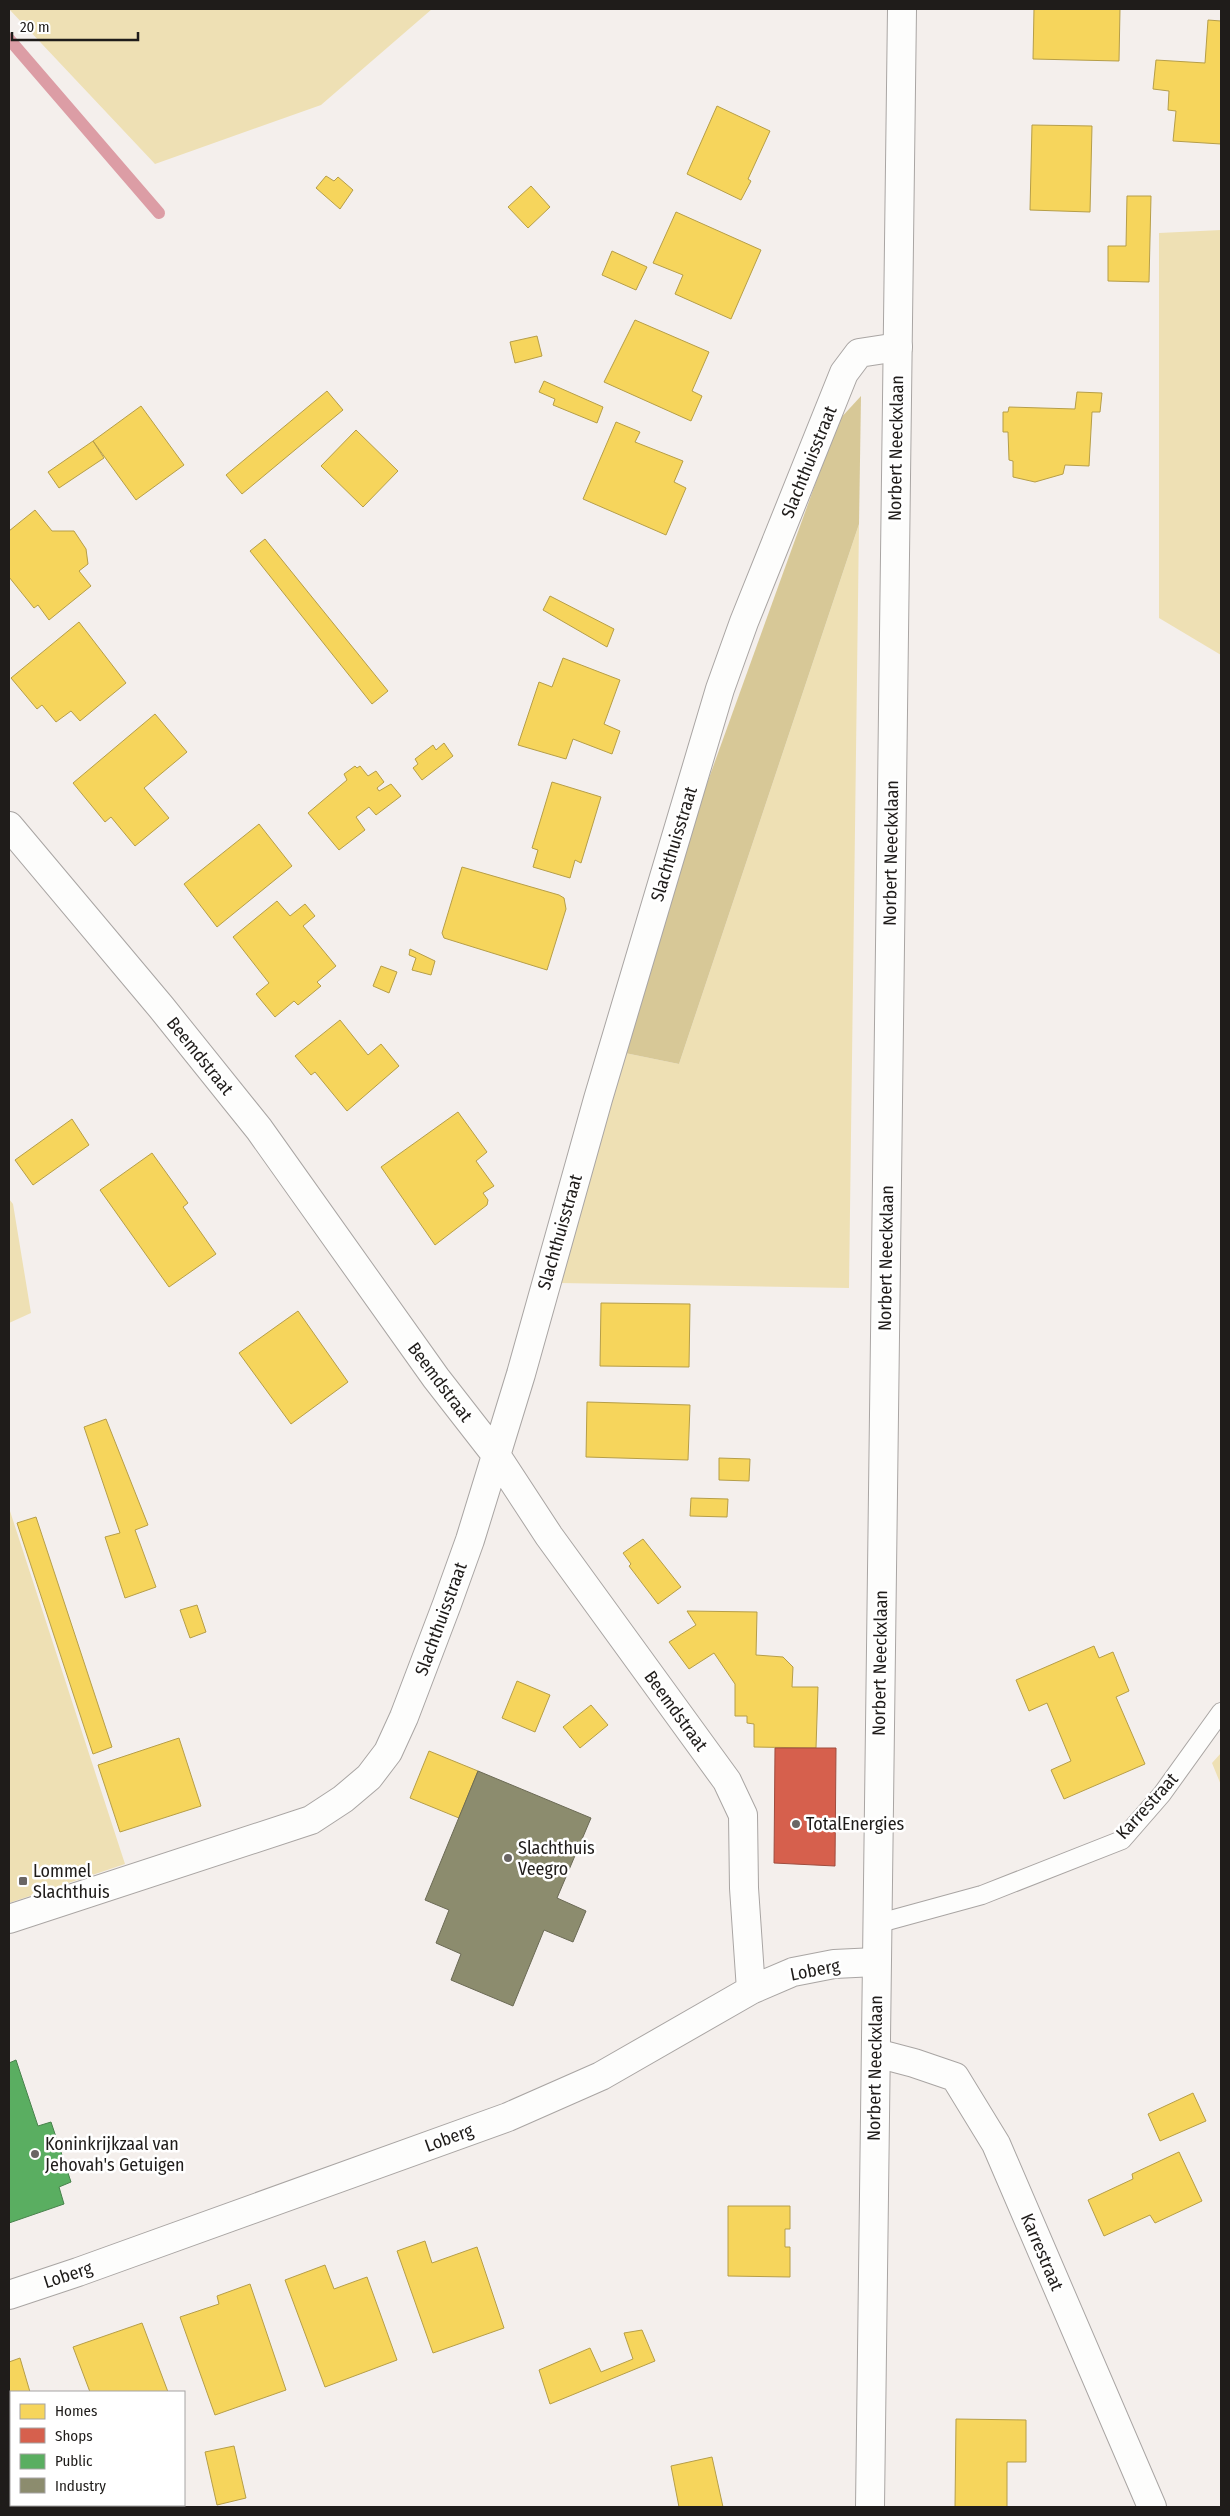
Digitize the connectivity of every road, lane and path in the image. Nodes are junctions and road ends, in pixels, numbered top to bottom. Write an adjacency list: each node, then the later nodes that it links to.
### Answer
1 (902, 9): 2 (street, Norbert Neeckxlaan)
2 (898, 347): 4 (street, Slachthuisstraat); 7 (street, Norbert Neeckxlaan)
3 (9, 826): 4 (street, Beemdstraat)
4 (496, 1455): 6 (street, Slachthuisstraat); 9 (street, Beemdstraat)
5 (1221, 1712): 7 (lane, Karrestraat)
6 (9, 1919)
7 (876, 1924): 8 (street, Norbert Neeckxlaan)
8 (876, 1962): 9 (street, Loberg); 10 (street, Norbert Neeckxlaan)
9 (751, 1990): 11 (street, Loberg)
10 (876, 2053): 12 (street, Norbert Neeckxlaan); 13 (street, Karrestraat)
11 (9, 2294)
12 (870, 2507)
13 (1152, 2507)

